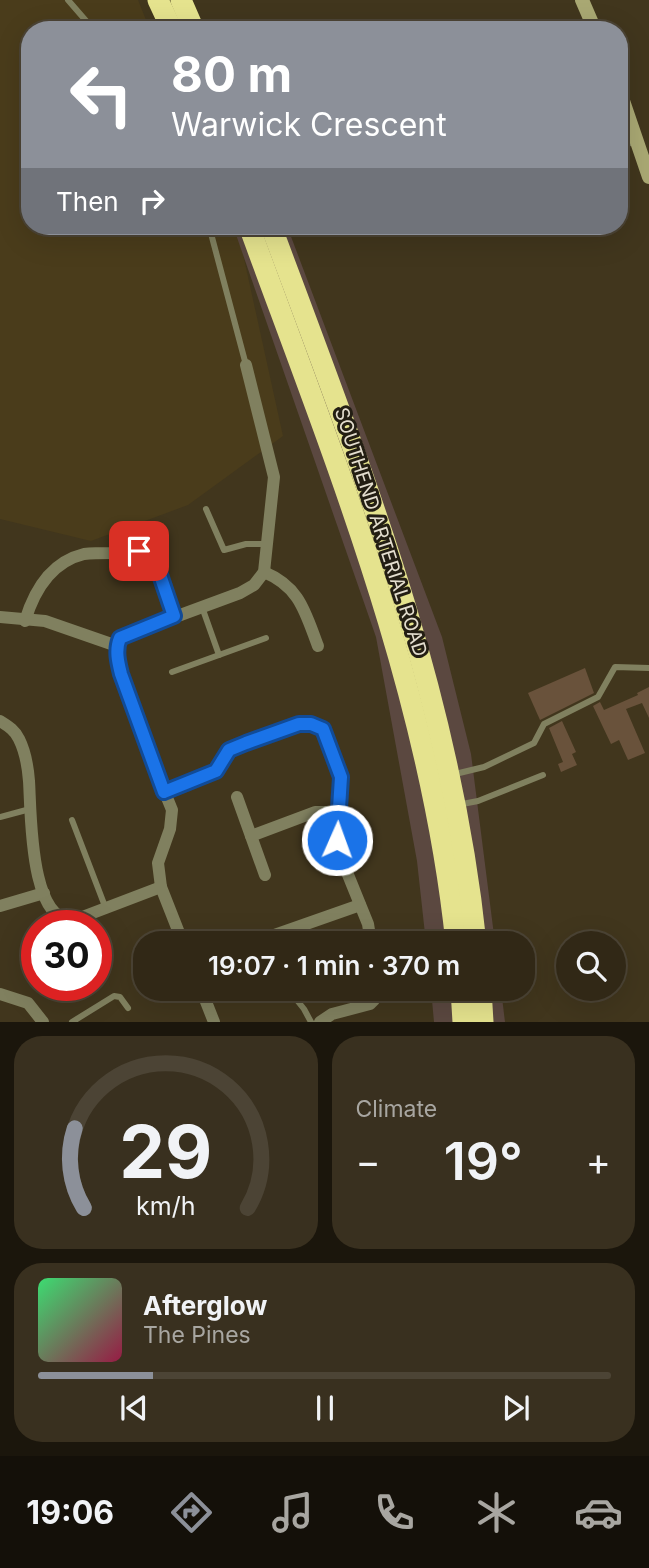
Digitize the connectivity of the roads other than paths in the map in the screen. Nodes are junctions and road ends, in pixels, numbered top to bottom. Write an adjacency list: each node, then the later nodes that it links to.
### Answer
1 (68, 0): 5 (lane)
2 (159, 0): 6 (highway)
3 (181, 0): 7 (highway)
4 (582, 0): 8 (street)
5 (86, 21)
6 (168, 21)
7 (190, 21)
8 (590, 21)
9 (628, 118): 10 (street)
10 (636, 140): 11 (lane); 12 (street)
11 (628, 144)
12 (649, 177)
13 (211, 235): 16 (lane)
14 (252, 235): 50 (highway, SOUTHEND ARTERIAL ROAD)
15 (274, 235): 31 (highway, SOUTHEND ARTERIAL ROAD)
16 (246, 365): 18 (street)
17 (206, 509): 18 (lane)
18 (267, 544): 19 (street)
19 (264, 572): 20 (street); 26 (street)
20 (202, 605): 21 (street); 27 (lane)
21 (174, 616): 23 (street); 25 (street)
22 (0, 617): 23 (street)
23 (25, 621): 25 (street)
24 (266, 638): 27 (lane)
25 (117, 646): 33 (street)
26 (318, 646)
27 (219, 655): 29 (lane)
28 (649, 668): 31 (lane)
29 (172, 672)
30 (0, 722): 36 (street)
31 (449, 775): 35 (highway, SOUTHEND ARTERIAL ROAD)
32 (542, 775): 35 (lane)
33 (164, 792): 37 (street); 42 (street)
34 (237, 797): 40 (street)
35 (456, 805): 51 (highway, SOUTHEND ARTERIAL ROAD)
36 (30, 809): 38 (lane); 43 (street)
37 (338, 812): 40 (street); 44 (street)
38 (0, 817)
39 (72, 820): 46 (lane)
40 (251, 836): 41 (street)
41 (265, 875)
42 (162, 887): 46 (street); 47 (street)
43 (44, 893): 45 (street); 46 (street)
44 (360, 905): 48 (street); 49 (street)
45 (0, 906)
46 (106, 909)
47 (178, 931)
48 (284, 931)
49 (369, 931)
50 (454, 931)
51 (474, 931)
52 (0, 995): 59 (street)
53 (206, 1001): 61 (street)
54 (298, 1001): 62 (lane)
55 (373, 1001): 63 (street)
56 (462, 1001): 64 (highway)
57 (482, 1001): 65 (highway)
58 (128, 1008): 60 (lane)
59 (43, 1022)
60 (72, 1022)
61 (214, 1022)
62 (311, 1022)
63 (320, 1022)
64 (463, 1022)
65 (483, 1022)

